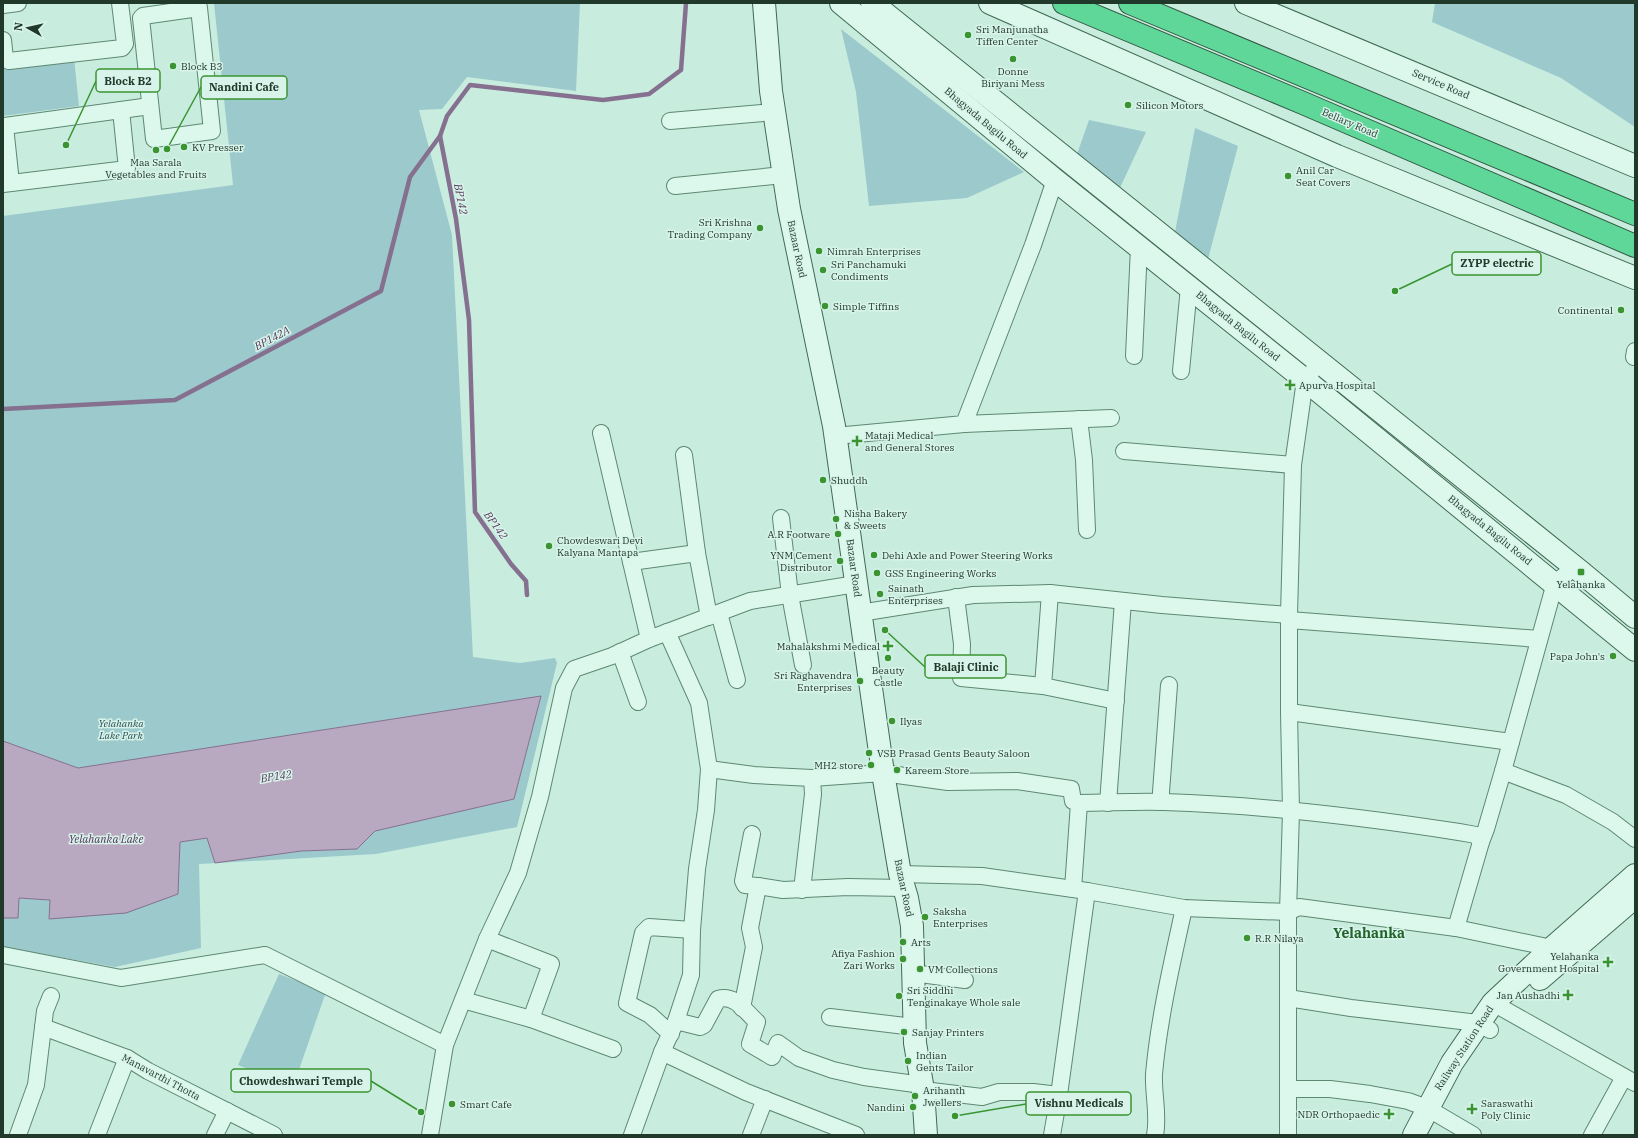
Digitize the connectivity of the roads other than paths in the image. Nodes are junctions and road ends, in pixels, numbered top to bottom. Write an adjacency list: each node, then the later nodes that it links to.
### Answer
1 (18, 3): 10 (street)
2 (120, 3): 12 (street)
3 (764, 3): 15 (main road, Bazaar Road)
4 (841, 3): 20 (main road, Bhagyada Bagilu Road)
5 (872, 3): 29 (main road)
6 (990, 3): 26 (main road)
7 (1064, 3): 24 (highway, Bellary Road)
8 (1130, 3): 23 (highway)
9 (1246, 3): 18 (main road, Service Road)
10 (3, 5)
11 (199, 6): 13 (street); 13 (street)
12 (3, 40)
13 (150, 106): 14 (street)
14 (121, 110): 17 (street); 21 (street)
15 (774, 112): 16 (street); 19 (main road, Bazaar Road)
16 (670, 121)
17 (4, 126): 21 (street)
18 (1635, 166)
19 (783, 175): 22 (street); 36 (main road, Bazaar Road)
20 (1055, 180): 25 (main road, Bhagyada Bagilu Road); 34 (street)
21 (7, 183)
22 (675, 186)
23 (1635, 214)
24 (1635, 246)
25 (1139, 247): 27 (main road, Bhagyada Bagilu Road); 28 (street)
26 (1635, 278)
27 (1189, 287): 30 (street); 31 (main road, Bhagyada Bagilu Road)
28 (1134, 356)
29 (1320, 363): 31 (street); 44 (main road)
30 (1181, 372)
31 (1305, 380): 39 (street); 45 (main road, Bhagyada Bagilu Road)
32 (1111, 418): 33 (street)
33 (1079, 419): 34 (street); 41 (street)
34 (964, 424): 36 (street)
35 (601, 433): 43 (street)
36 (835, 436): 46 (main road, Bazaar Road)
37 (1124, 451): 39 (street)
38 (684, 455): 42 (street)
39 (1293, 465): 54 (street)
40 (781, 518): 48 (street)
41 (1087, 530)
42 (697, 553): 43 (street); 52 (street)
43 (631, 562): 56 (street)
44 (1575, 567): 45 (street); 53 (main road)
45 (1555, 583): 57 (street); 58 (main road, Bhagyada Bagilu Road)
46 (856, 584): 48 (street); 51 (main road, Bazaar Road)
47 (1050, 593): 49 (street); 50 (street); 63 (street)
48 (790, 595): 52 (street); 60 (street)
49 (956, 597): 51 (street); 63 (street)
50 (1123, 601): 54 (street); 64 (street)
51 (860, 613): 70 (main road, Bazaar Road)
52 (714, 615): 55 (street); 61 (street)
53 (1635, 617)
54 (1289, 618): 57 (street); 66 (street)
55 (667, 632): 56 (street); 68 (street)
56 (649, 640): 59 (street)
57 (1539, 640): 67 (street)
58 (1635, 650)
59 (620, 652): 65 (street); 89 (street)
60 (803, 665)
61 (737, 680)
62 (1169, 685): 72 (street)
63 (1043, 686): 64 (street)
64 (1116, 701): 74 (street)
65 (638, 702)
66 (1289, 712): 67 (street); 75 (street)
67 (1511, 742): 69 (street)
68 (709, 769): 71 (street); 88 (street)
69 (1503, 771): 77 (street); 78 (street)
70 (883, 773): 71 (street); 73 (street); 80 (main road, Bazaar Road)
71 (812, 778): 82 (street)
72 (1161, 802): 74 (street); 75 (street)
73 (1079, 803): 74 (street); 83 (street)
74 (1108, 803)
75 (1291, 811): 78 (street); 86 (street)
76 (752, 834): 81 (street)
77 (1635, 839)
78 (1481, 842): 87 (street)
79 (1635, 875): 90 (main road, Railway Station Road)
80 (902, 881): 82 (street); 83 (street); 92 (main road, Bazaar Road)
81 (758, 886): 82 (street); 98 (street)
82 (802, 890)
83 (1080, 890): 85 (street); 112 (street)
84 (1635, 897): 90 (main road, Railway Station Road)
85 (1184, 908): 86 (street); 126 (street)
86 (1288, 912): 87 (street); 95 (street)
87 (1456, 928): 90 (street)
88 (692, 930): 102 (street); 102 (street)
89 (487, 939): 96 (street); 100 (street)
90 (1558, 953): 97 (main road, Railway Station Road)
91 (3, 955): 105 (street)
92 (913, 973): 93 (street); 103 (main road, Bazaar Road)
93 (965, 980)
94 (51, 996): 101 (street)
95 (1288, 998): 104 (street); 111 (street)
96 (463, 1000): 100 (street); 105 (street)
97 (1499, 1006): 104 (main road, Railway Station Road); 109 (street)
98 (742, 1008): 102 (street); 110 (street)
99 (830, 1017): 103 (street)
100 (531, 1019): 106 (street)
101 (43, 1027): 108 (street, Manavarthi Thotta); 116 (street)
102 (674, 1027): 107 (street)
103 (914, 1027): 110 (main road, Bazaar Road)
104 (1484, 1027): 115 (main road, Railway Station Road)
105 (445, 1045): 120 (street)
106 (613, 1049)
107 (662, 1052): 113 (street); 121 (street)
108 (127, 1058): 114 (street, Manavarthi Thotta); 117 (street)
109 (1630, 1080): 131 (street)
110 (923, 1088): 112 (street); 124 (main road, Bazaar Road)
111 (1288, 1089): 115 (street); 127 (street)
112 (1059, 1095): 125 (street)
113 (765, 1100): 122 (street); 123 (street)
114 (226, 1111): 118 (street); 119 (street, Manavarthi Thotta)
115 (1433, 1112): 128 (main road, Railway Station Road); 129 (main road, Railway Station Road); 130 (street)
116 (18, 1135)
117 (97, 1135)
118 (215, 1135)
119 (274, 1135)
120 (430, 1135)
121 (632, 1135)
122 (751, 1135)
123 (856, 1135)
124 (926, 1135)
125 (1052, 1135)
126 (1155, 1135)
127 (1288, 1135)
128 (1414, 1135)
129 (1430, 1135)
130 (1473, 1135)
131 (1592, 1135)

